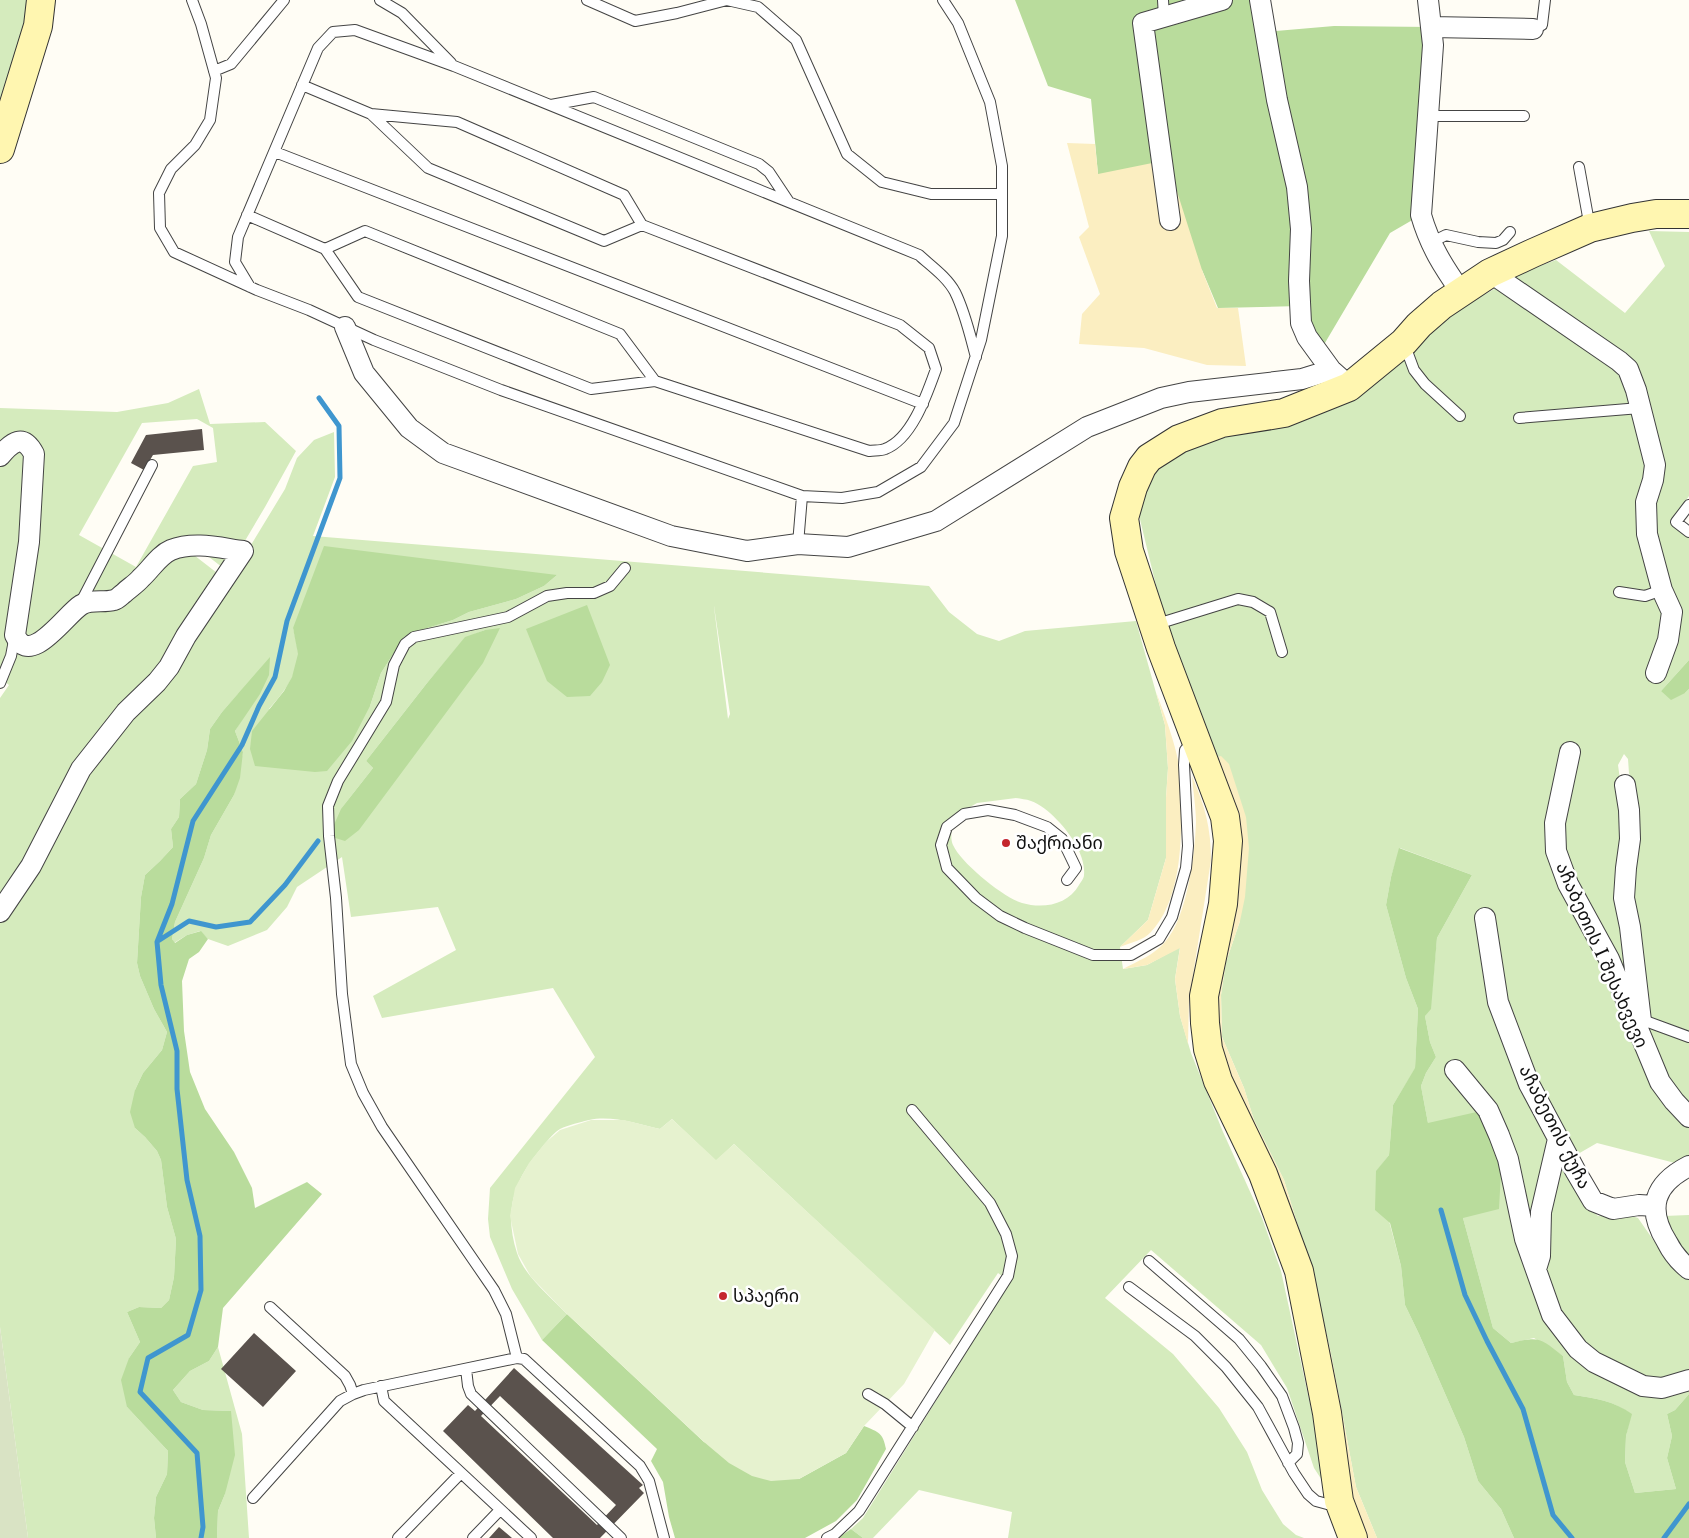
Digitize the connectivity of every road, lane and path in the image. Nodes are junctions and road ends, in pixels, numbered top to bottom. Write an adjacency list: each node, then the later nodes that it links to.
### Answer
1 (41, 0): 21 (street)
2 (192, 0): 15 (lane)
3 (284, 0): 15 (lane)
4 (380, 0): 14 (lane)
5 (587, 0): 24 (lane)
6 (943, 0): 24 (lane)
7 (1222, 0): 11 (street)
8 (1260, 0): 40 (street)
9 (1428, 0): 12 (street)
10 (1545, 0): 13 (lane)
11 (1164, 8): 28 (street)
12 (1431, 27): 13 (street); 19 (street)
13 (1533, 29)
14 (454, 66): 16 (lane); 17 (lane)
15 (214, 71): 35 (lane)
16 (302, 85): 18 (lane); 22 (lane)
17 (550, 105): 25 (lane); 25 (lane)
18 (371, 114): 29 (lane); 29 (lane)
19 (1428, 116): 20 (lane); 32 (street)
20 (1524, 116)
21 (0, 149)
22 (275, 152): 27 (lane); 42 (lane)
23 (1579, 167): 30 (lane)
24 (1002, 194): 39 (lane)
25 (790, 203): 39 (lane)
26 (1689, 214): 30 (street)
27 (247, 216): 33 (lane); 35 (lane)
28 (1170, 220)
29 (642, 225): 42 (lane)
30 (1590, 228): 34 (street)
31 (1510, 232): 32 (lane)
32 (1430, 243): 36 (street)
33 (325, 249): 41 (lane); 41 (lane)
34 (1491, 273): 36 (street); 43 (street)
35 (250, 286): 37 (lane)
36 (1461, 292): 38 (street)
37 (345, 327): 48 (lane); 51 (street)
38 (1404, 342): 40 (street); 44 (lane)
39 (976, 357): 48 (lane)
40 (1340, 379): 51 (street); 56 (street)
41 (655, 382): 42 (lane)
42 (923, 404)
43 (1640, 408): 45 (lane); 53 (street)
44 (1460, 416)
45 (1518, 418)
46 (0, 456): 57 (street)
47 (152, 465): 55 (lane)
48 (802, 496): 51 (lane)
49 (1689, 505): 50 (lane)
50 (1689, 532)
51 (798, 544)
52 (625, 568): 81 (lane)
53 (1662, 590): 54 (lane); 59 (street)
54 (1619, 592)
55 (78, 607): 57 (street); 65 (street)
56 (1153, 625): 58 (lane); 61 (street)
57 (15, 634): 60 (lane)
58 (1282, 652)
59 (1656, 673)
60 (0, 682)
61 (1196, 740): 64 (lane); 91 (street)
62 (1570, 752): 69 (street, აჩაბეთის I შესახვევი)
63 (1625, 785): 67 (street)
64 (1067, 880)
65 (0, 912)
66 (1485, 918): 73 (street, აჩაბეთის ქუჩა)
67 (1640, 1018): 68 (lane); 69 (street)
68 (1689, 1037)
69 (1650, 1059): 72 (street, აჩაბეთის I შესახვევი)
70 (1455, 1070): 78 (street)
71 (912, 1110): 87 (lane)
72 (1689, 1117)
73 (1558, 1139): 75 (street, აჩაბეთის ქუჩა); 78 (street)
74 (1689, 1166): 75 (street)
75 (1655, 1206): 77 (street)
76 (1149, 1261): 88 (lane)
77 (1689, 1269)
78 (1536, 1270): 83 (street)
79 (1129, 1287): 88 (lane)
80 (270, 1307): 85 (lane)
81 (517, 1358): 82 (lane); 97 (lane)
82 (466, 1368): 84 (lane); 96 (lane)
83 (1689, 1380)
84 (381, 1386): 85 (lane); 89 (lane)
85 (353, 1394): 90 (lane)
86 (868, 1394): 87 (lane)
87 (913, 1427): 98 (lane)
88 (1288, 1463): 91 (lane)
89 (461, 1473): 92 (lane); 93 (lane)
90 (253, 1498)
91 (1339, 1501): 99 (street)
92 (500, 1510): 94 (lane); 95 (lane)
93 (398, 1538)
94 (473, 1538)
95 (530, 1538)
96 (621, 1538)
97 (664, 1538)
98 (827, 1538)
99 (1353, 1538)

